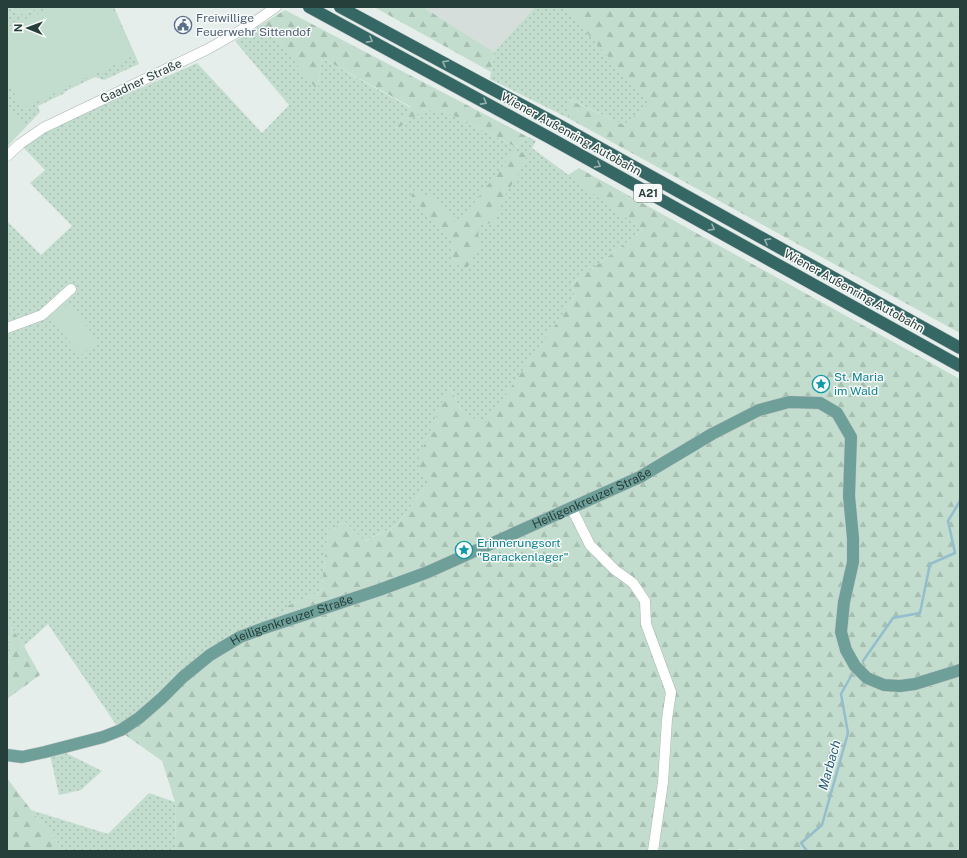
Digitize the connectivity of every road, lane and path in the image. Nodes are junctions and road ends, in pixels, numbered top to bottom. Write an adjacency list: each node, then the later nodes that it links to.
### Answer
1 (276, 7): 4 (street, Gaadner Straße)
2 (309, 7): 8 (highway, Wiener Außenring Autobahn / A21, one-way to 8)
3 (342, 8): 7 (highway, Wiener Außenring Autobahn / A21, one-way to 3)
4 (7, 156)
5 (71, 289): 6 (street)
6 (7, 328)
7 (960, 348)
8 (960, 366)
9 (572, 509): 10 (main road, Heiligenkreuzer Straße); 11 (main road, Heiligenkreuzer Straße); 12 (street)
10 (960, 670)
11 (7, 755)
12 (653, 851)

